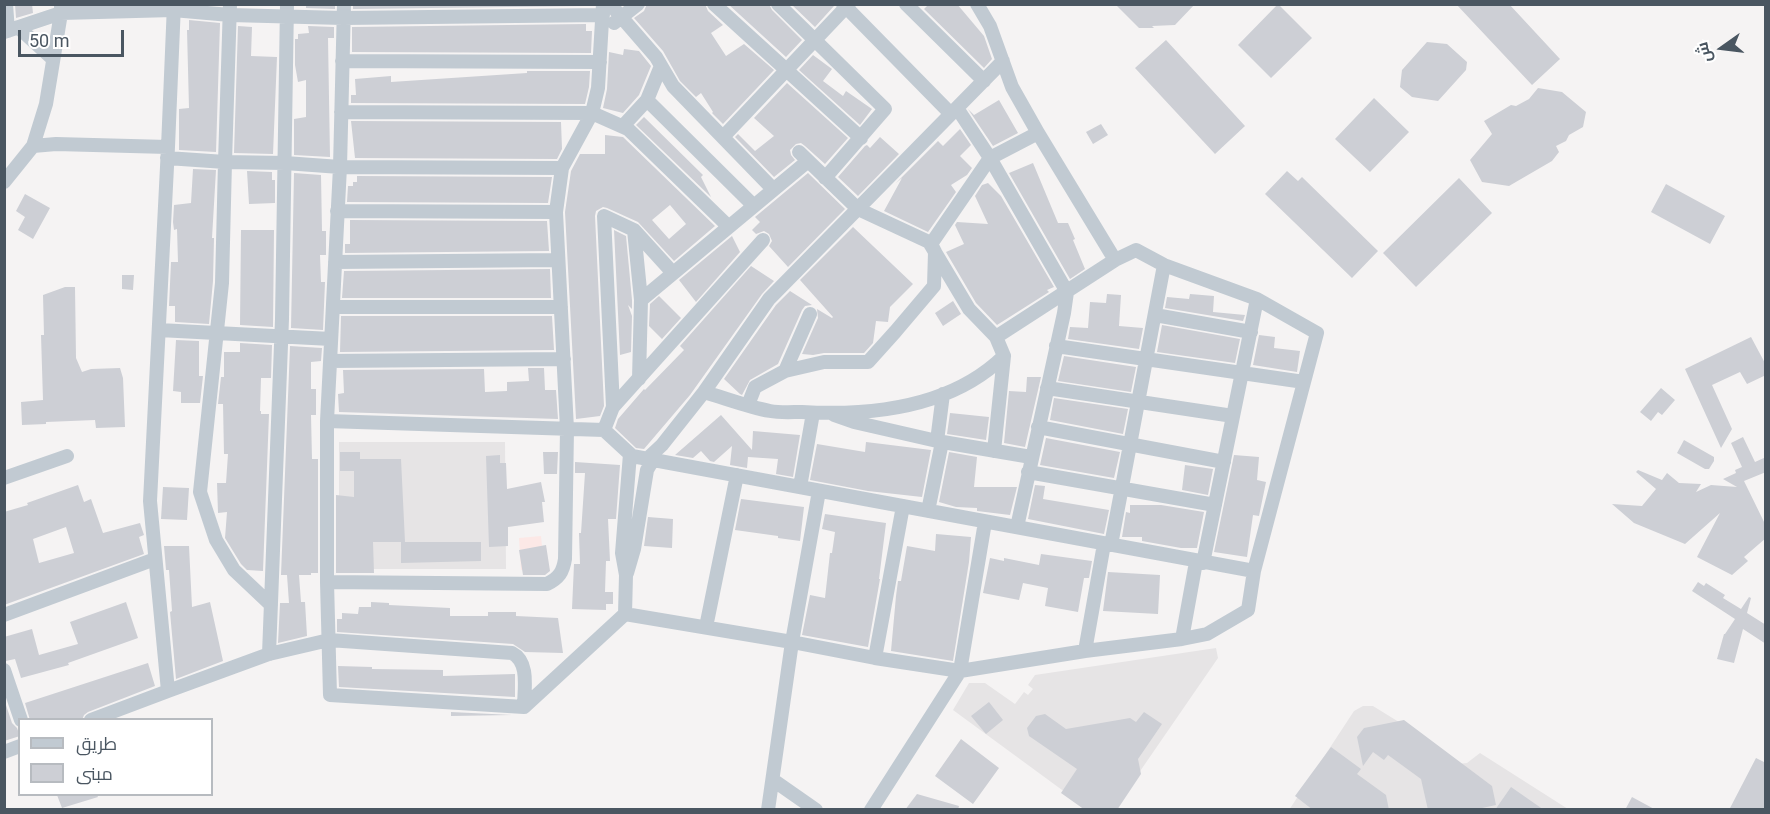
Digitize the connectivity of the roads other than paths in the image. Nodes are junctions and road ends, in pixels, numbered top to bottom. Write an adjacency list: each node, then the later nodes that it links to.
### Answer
1 (6, 4): 18 (street)
2 (40, 4): 17 (street)
3 (638, 4): 16 (street)
4 (714, 4): 26 (street)
5 (778, 4): 20 (street)
6 (906, 4): 27 (street)
7 (977, 4): 23 (street)
8 (846, 5): 20 (street); 29 (street)
9 (174, 7): 10 (street); 13 (street); 37 (street)
10 (110, 8): 12 (street)
11 (605, 8): 15 (street); 16 (street); 19 (street)
12 (61, 9): 17 (street); 21 (street)
13 (230, 10): 14 (street); 39 (street)
14 (287, 10): 15 (street); 40 (street)
15 (343, 11): 22 (street)
16 (621, 18): 19 (street); 25 (street)
17 (41, 19): 18 (street)
18 (10, 30): 21 (street)
19 (603, 32): 24 (street)
20 (815, 40): 26 (street); 35 (street)
21 (53, 59): 36 (street)
22 (342, 61): 24 (street); 30 (street)
23 (1003, 61): 27 (street); 33 (street)
24 (600, 62): 31 (street)
25 (662, 66): 28 (street); 34 (street)
26 (786, 71): 34 (street); 35 (street)
27 (984, 81): 29 (street)
28 (647, 100): 32 (street); 46 (street)
29 (954, 111): 38 (street); 47 (street)
30 (341, 112): 31 (street); 41 (street)
31 (592, 113): 32 (street); 42 (street)
32 (623, 126): 50 (street)
33 (1038, 132): 38 (street); 55 (street)
34 (723, 137): 45 (street)
35 (861, 138): 43 (street)
36 (33, 146): 37 (street); 44 (street)
37 (168, 152): 39 (street); 66 (street)
38 (990, 158): 53 (street); 59 (street)
39 (225, 162): 40 (street); 68 (street)
40 (285, 163): 41 (street); 69 (street)
41 (340, 167): 42 (street); 48 (street)
42 (562, 168): 49 (street)
43 (825, 178): 45 (street); 47 (street)
44 (4, 182)
45 (773, 189): 46 (street)
46 (754, 206): 50 (street)
47 (858, 208): 53 (street); 82 (street)
48 (338, 211): 49 (street); 56 (street)
49 (556, 212): 54 (street)
50 (729, 227): 58 (street)
51 (634, 230): 58 (street); 61 (street); 86 (street)
52 (763, 240): 79 (street)
53 (935, 252): 70 (street); 77 (street)
54 (558, 260): 56 (street); 63 (street)
55 (1115, 260): 57 (street); 59 (street)
56 (335, 262): 62 (street)
57 (1164, 265): 60 (street); 65 (street)
58 (673, 273): 61 (street)
59 (1067, 292): 70 (street); 72 (street)
60 (1257, 299): 67 (street); 80 (street)
61 (641, 300): 79 (street)
62 (333, 307): 63 (street); 71 (street)
63 (561, 307): 74 (street)
64 (810, 314): 77 (street)
65 (1155, 315): 67 (street); 75 (street)
66 (159, 330): 68 (street); 114 (street)
67 (1251, 332): 78 (street)
68 (217, 333): 69 (street); 119 (street)
69 (281, 336): 71 (street); 119 (street)
70 (996, 337): 73 (street)
71 (331, 339): 76 (street)
72 (1056, 346): 75 (street); 81 (street)
73 (1004, 356): 83 (street); 96 (street)
74 (564, 359): 76 (street); 92 (street)
75 (1147, 359): 78 (street); 84 (street)
76 (330, 361): 90 (street)
77 (785, 371): 85 (street)
78 (1242, 373): 80 (street); 89 (street)
79 (639, 379): 86 (street)
80 (1305, 382): 116 (street)
81 (1047, 388): 84 (street); 91 (street)
82 (704, 392): 85 (street); 100 (street)
83 (943, 394): 88 (street); 94 (street)
84 (1139, 402): 89 (street); 95 (street)
85 (748, 405): 87 (street)
86 (613, 407): 93 (street)
87 (813, 413): 88 (street); 105 (street)
88 (832, 414): 94 (street)
89 (1233, 416): 101 (street)
90 (327, 421): 92 (street); 118 (street)
91 (1038, 427): 95 (street); 99 (street)
92 (567, 429): 93 (street); 118 (street)
93 (604, 430): 97 (street)
94 (940, 442): 96 (street); 110 (street)
95 (1131, 444): 101 (street); 106 (street)
96 (994, 451): 99 (street)
97 (630, 454): 100 (street); 117 (street)
98 (67, 456): 104 (street)
99 (1031, 458): 102 (street)
100 (650, 459): 103 (street); 117 (street)
101 (1224, 462): 108 (street)
102 (1028, 472): 106 (street); 112 (street)
103 (737, 476): 105 (street); 122 (street)
104 (4, 478)
105 (800, 487): 107 (street)
106 (1122, 488): 108 (street); 113 (street)
107 (819, 491): 109 (street); 125 (street)
108 (1215, 504): 115 (street)
109 (903, 506): 110 (street); 128 (street)
110 (928, 511): 111 (street)
111 (985, 522): 112 (street); 130 (street)
112 (1017, 528): 113 (street)
113 (1108, 544): 115 (street); 126 (street)
114 (155, 559): 121 (street); 131 (street)
115 (1200, 563): 116 (street); 123 (street)
116 (1254, 571): 123 (street)
117 (626, 575): 120 (street)
118 (327, 582): 124 (street)
119 (271, 605): 127 (street)
120 (625, 614): 122 (street); 132 (street)
121 (4, 615)
122 (706, 627): 125 (street)
123 (1182, 639): 126 (street)
124 (329, 640): 127 (street); 132 (street); 132 (street)
125 (792, 642): 128 (street); 135 (street)
126 (1085, 651): 130 (street)
127 (269, 654): 131 (street)
128 (875, 658): 130 (street)
129 (4, 670): 133 (street)
130 (960, 671): 138 (street)
131 (168, 691): 134 (street)
132 (524, 707)
133 (20, 718)
134 (96, 718)
135 (773, 780): 136 (street); 137 (street)
136 (768, 810)
137 (816, 810)
138 (871, 810)

